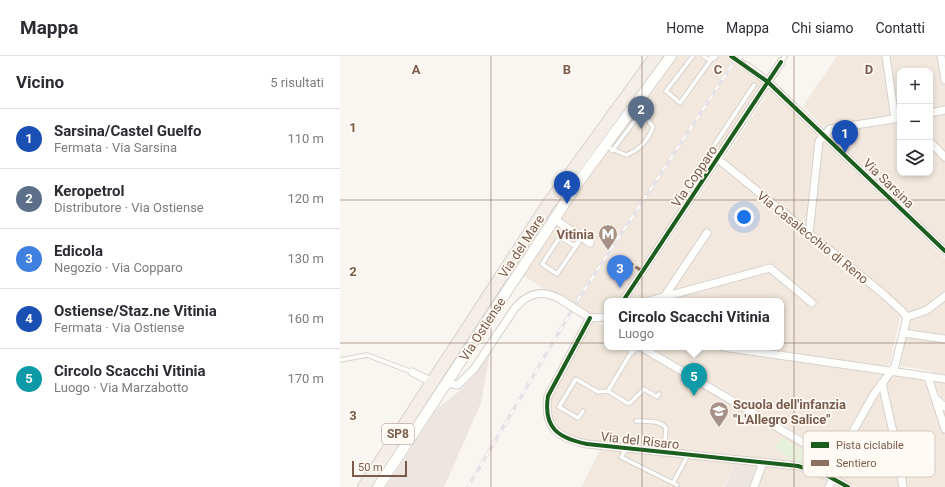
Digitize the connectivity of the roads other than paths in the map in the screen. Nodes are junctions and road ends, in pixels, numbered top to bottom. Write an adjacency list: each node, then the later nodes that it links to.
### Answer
1 (656, 56): 47 (main road, Via del Mare / SP8)
2 (671, 56): 16 (main road, Via Ostiense)
3 (693, 56): 7 (lane)
4 (703, 56): 7 (lane)
5 (886, 56): 18 (street)
6 (942, 56): 10 (street)
7 (713, 57)
8 (783, 59): 11 (street, Via Copparo)
9 (747, 66): 11 (street, Via Sarsina)
10 (945, 80)
11 (768, 82): 14 (street, Via Copparo); 19 (street, Via Sarsina)
12 (754, 85): 13 (lane)
13 (745, 99): 14 (lane); 23 (lane)
14 (754, 104): 23 (street, Via Copparo)
15 (945, 110): 17 (street)
16 (636, 111): 21 (main road, Via Ostiense); 21 (lane)
17 (933, 112)
18 (897, 118): 19 (street)
19 (824, 136): 26 (street); 29 (street, Via Sarsina)
20 (933, 145): 22 (street)
21 (608, 148): 24 (main road, Via Ostiense)
22 (945, 156)
23 (718, 159): 26 (street, Via Casalecchio di Reno); 31 (street, Via Copparo)
24 (554, 219): 27 (street); 48 (main road, Via Ostiense)
25 (707, 233): 32 (street)
26 (809, 234): 34 (street, Via Casalecchio di Reno)
27 (580, 240): 27 (lane); 28 (street)
28 (590, 243)
29 (945, 251)
30 (945, 296): 34 (street)
31 (626, 298)
32 (669, 298): 33 (street)
33 (812, 303)
34 (907, 317): 37 (street)
35 (590, 318): 36 (street); 48 (street, bridge); 60 (street, Via del Risaro)
36 (604, 318)
37 (903, 333): 38 (street); 43 (street)
38 (945, 339)
39 (632, 350): 50 (lane)
40 (646, 350): 59 (street)
41 (744, 350): 43 (street)
42 (340, 360): 44 (lane)
43 (891, 371): 45 (street); 49 (street)
44 (412, 372): 47 (street)
45 (928, 377): 46 (street); 52 (street)
46 (945, 379)
47 (432, 382): 67 (main road, Via del Mare / SP8)
48 (446, 383): 68 (main road, Via Ostiense)
49 (882, 383): 57 (street); 58 (street)
50 (608, 391): 51 (lane); 54 (lane)
51 (659, 394)
52 (935, 398): 53 (street); 56 (street)
53 (945, 408)
54 (583, 410)
55 (636, 420): 61 (lane)
56 (945, 429)
57 (854, 431)
58 (893, 431)
59 (803, 443)
60 (626, 449): 61 (street, Via del Risaro); 62 (lane)
61 (664, 453): 62 (street, Via del Risaro)
62 (682, 456): 63 (street, Via del Risaro)
63 (763, 462): 64 (street, Via del Risaro); 69 (street)
64 (803, 468)
65 (831, 477): 70 (street); 71 (street, Via del Risaro)
66 (901, 477): 72 (street)
67 (364, 487)
68 (378, 487)
69 (754, 487)
70 (829, 487)
71 (848, 487)
72 (902, 487)

